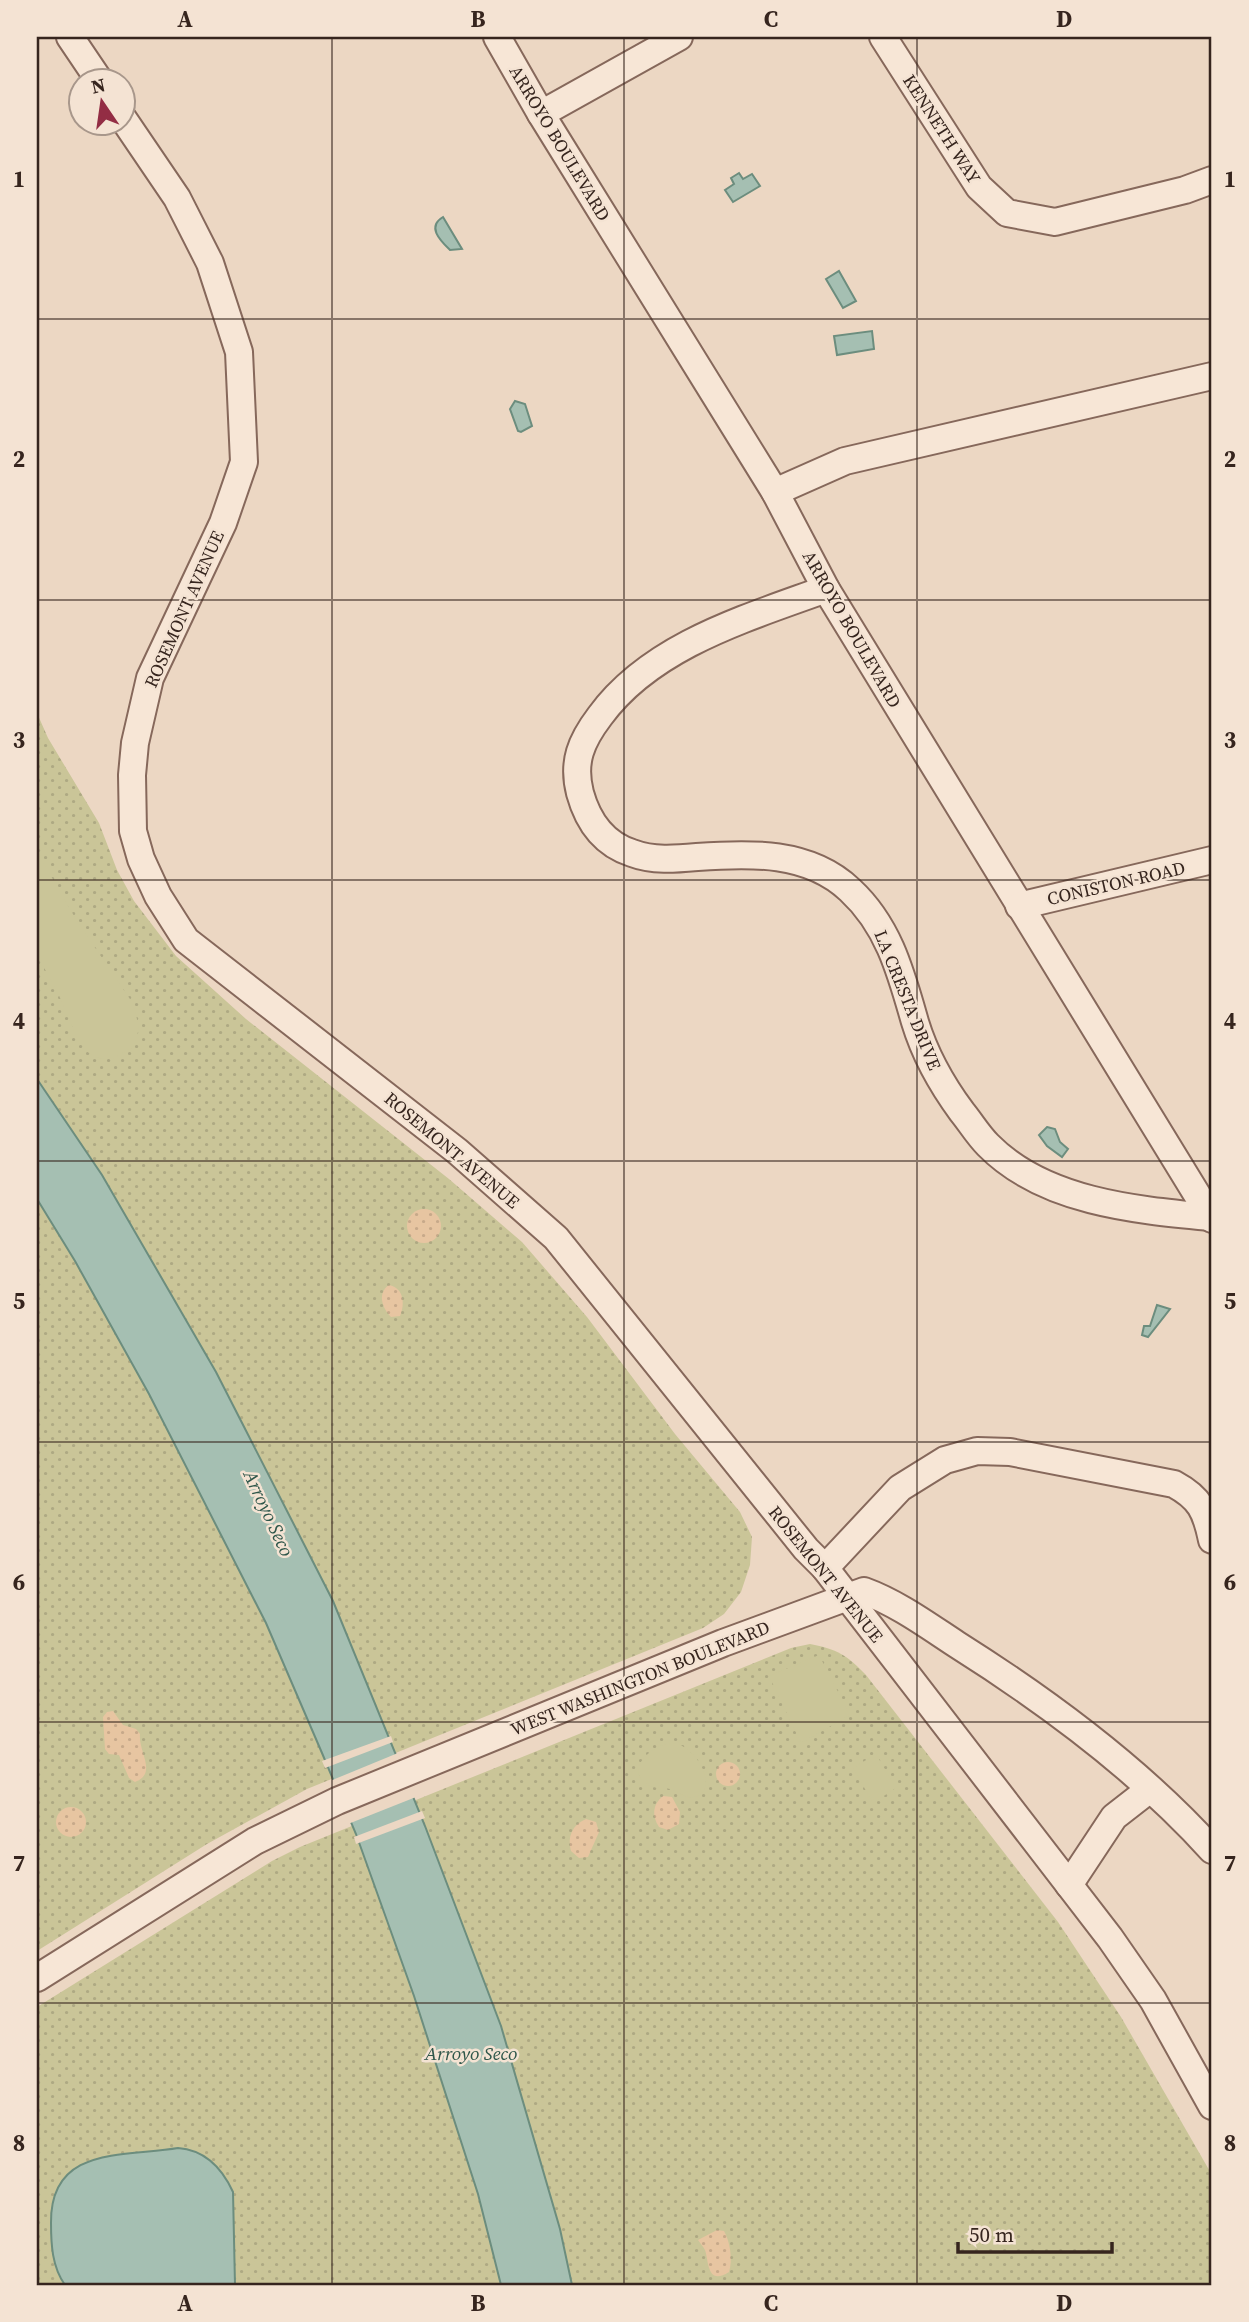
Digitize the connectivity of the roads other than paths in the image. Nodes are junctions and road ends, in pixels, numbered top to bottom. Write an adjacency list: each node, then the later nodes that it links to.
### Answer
1 (70, 37): 5 (street)
2 (496, 37): 6 (street, ARROYO BOULEVARD)
3 (678, 37): 6 (street)
4 (883, 37): 8 (street, KENNETH WAY)
5 (90, 66)
6 (541, 114): 10 (street, ARROYO BOULEVARD)
7 (135, 136): 16 (street, ROSEMONT AVENUE)
8 (1212, 180)
9 (1212, 376): 10 (street)
10 (775, 492): 11 (street, ARROYO BOULEVARD)
11 (826, 589): 13 (street, ARROYO BOULEVARD); 14 (street, LA CRESTA DRIVE)
12 (1212, 860): 13 (street, CONISTON ROAD)
13 (1019, 905): 14 (street, ARROYO BOULEVARD)
14 (1212, 1218)
15 (1212, 1540): 16 (street)
16 (825, 1568): 17 (street, ROSEMONT AVENUE)
17 (846, 1597): 18 (street, WEST WASHINGTON BOULEVARD); 20 (street, ROSEMONT AVENUE); 21 (street, WEST WASHINGTON BOULEVARD)
18 (1150, 1789): 19 (street, WEST WASHINGTON BOULEVARD); 20 (street)
19 (1212, 1850)
20 (1069, 1885): 22 (street, ROSEMONT AVENUE)
21 (37, 1978)
22 (1212, 2106)

